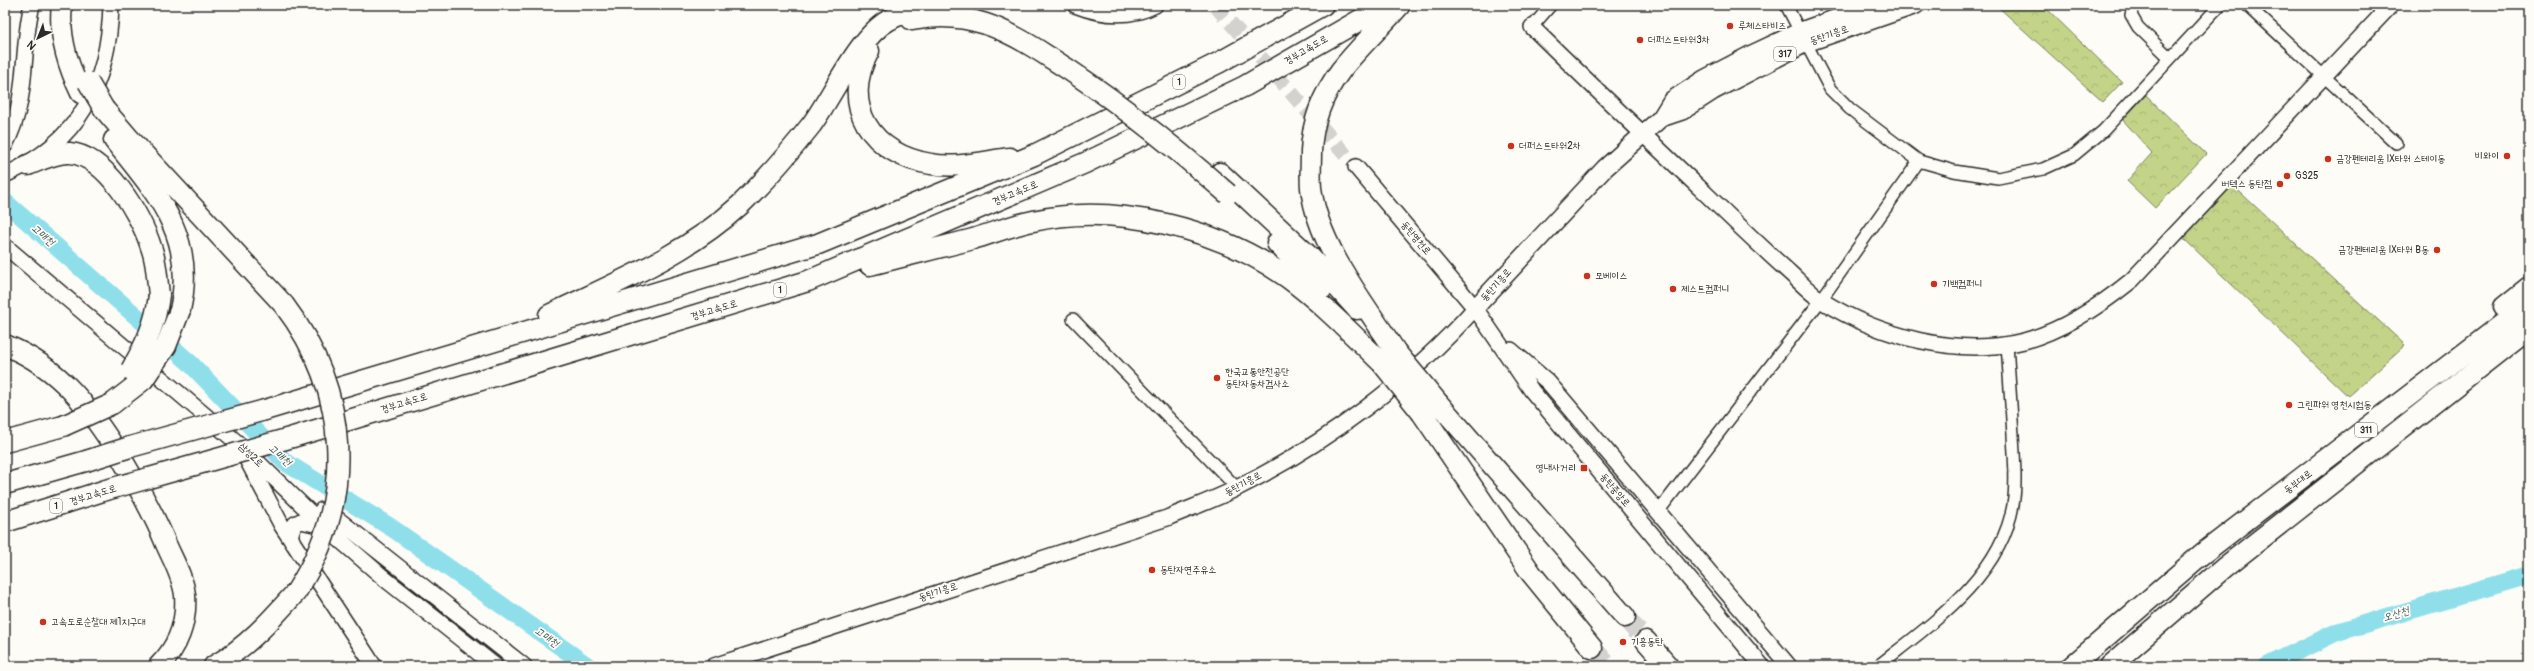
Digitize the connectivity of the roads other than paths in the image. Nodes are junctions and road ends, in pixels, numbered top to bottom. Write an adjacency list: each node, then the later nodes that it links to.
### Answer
1 (32, 5): 29 (street)
2 (62, 5): 25 (highway)
3 (73, 5): 25 (highway)
4 (111, 5): 33 (street)
5 (928, 5): 44 (highway)
6 (968, 5): 22 (highway)
7 (1075, 5): 19 (street)
8 (1323, 5): 30 (highway, 1)
9 (1386, 5): 35 (highway, 경부고속도로 / 1)
10 (1400, 5): 47 (highway)
11 (1551, 5): 20 (street)
12 (1786, 5): 21 (street)
13 (1873, 5): 21 (main road, 동탄기흥로 / 317)
14 (1916, 5): 21 (main road, 동탄기흥로 / 317)
15 (2134, 5): 23 (street)
16 (2220, 5): 23 (street)
17 (2247, 5): 24 (street)
18 (2391, 5): 24 (street)
19 (1152, 6)
20 (1532, 27): 27 (street)
21 (1803, 37): 27 (main road, 동탄기흥로 / 317); 31 (street)
22 (1053, 53): 30 (highway); 47 (highway, bridge); 47 (highway)
23 (2170, 58): 31 (street)
24 (2324, 77): 28 (street); 46 (street)
25 (84, 87): 26 (highway)
26 (101, 114): 48 (highway, bridge); 65 (highway, bridge)
27 (1643, 134): 37 (street); 39 (main road, 동탄기흥로 / 317)
28 (2396, 143)
29 (5, 145)
30 (1034, 155): 44 (highway, 1)
31 (1919, 161): 37 (street)
32 (1356, 167): 39 (street, 동탄영천로)
33 (13, 170): 48 (highway, bridge)
34 (5, 246): 53 (street, 삼성2로)
35 (808, 281): 47 (highway); 53 (highway, 경부고속도로 / 1, bridge)
36 (2529, 287): 49 (highway)
37 (1820, 300): 46 (street); 57 (street)
38 (2529, 304): 49 (highway, 동부대로 / 311)
39 (1475, 308): 42 (street, 동탄중앙로); 55 (street, 동탄기흥로 / 317)
40 (1073, 319): 55 (street)
41 (2529, 328): 51 (highway, 311)
42 (1495, 336): 57 (street); 71 (street, 동탄중앙로)
43 (2529, 339): 51 (highway)
44 (496, 341): 54 (highway, 1, bridge)
45 (5, 344): 64 (highway)
46 (2007, 344): 73 (street)
47 (1389, 358): 50 (highway, bridge)
48 (137, 375): 52 (highway, bridge)
49 (2418, 391): 74 (highway, 동부대로 / 311)
50 (1431, 409): 61 (highway); 63 (highway)
51 (2396, 434): 75 (highway, 311)
52 (5, 442)
53 (234, 450): 56 (street, 삼성2로); 58 (highway, 경부고속도로 / 1, bridge); 60 (street)
54 (5, 484)
55 (1237, 488): 69 (street, 동탄기흥로 / 317)
56 (286, 490): 59 (street, 삼성2로); 68 (street)
57 (1658, 512): 72 (street)
58 (5, 522)
59 (325, 527): 60 (street); 67 (street, 삼성2로)
60 (294, 546): 66 (street)
61 (1626, 617)
62 (1646, 641): 70 (highway)
63 (1592, 648)
64 (159, 666)
65 (214, 666)
66 (374, 666)
67 (495, 666)
68 (524, 666)
69 (714, 666)
70 (1668, 666)
71 (1762, 666)
72 (1789, 666)
73 (1878, 666)
74 (2072, 666)
75 (2110, 666)

